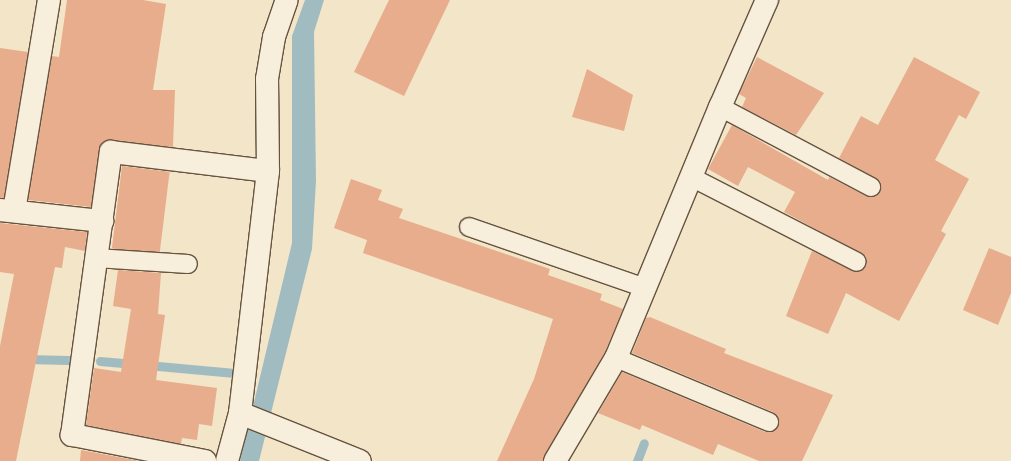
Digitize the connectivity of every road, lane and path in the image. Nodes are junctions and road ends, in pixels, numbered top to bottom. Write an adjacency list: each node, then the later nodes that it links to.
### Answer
1 (48, 0): 8 (street)
2 (287, 0): 5 (street)
3 (767, 0): 4 (street)
4 (720, 107): 6 (street); 7 (lane)
5 (268, 171): 9 (street); 16 (street)
6 (691, 177): 12 (lane); 14 (street)
7 (871, 187)
8 (7, 211): 9 (street)
9 (102, 221): 11 (street)
10 (469, 227): 14 (lane)
11 (96, 258): 13 (lane); 18 (street)
12 (857, 262)
13 (188, 264)
14 (645, 288): 15 (street)
15 (616, 358): 17 (lane); 21 (street)
16 (244, 414): 19 (street); 20 (street)
17 (769, 422)
18 (205, 461)
19 (227, 461)
20 (360, 461)
21 (555, 461)

